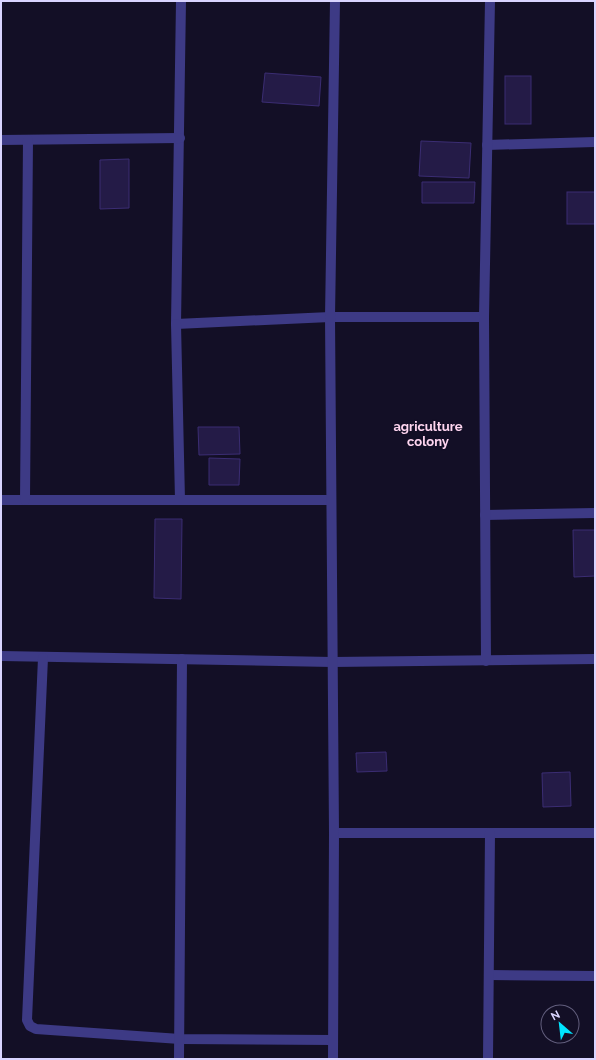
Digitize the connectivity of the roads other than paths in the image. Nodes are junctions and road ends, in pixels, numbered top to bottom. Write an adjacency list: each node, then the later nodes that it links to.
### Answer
1 (181, 1): 4 (street)
2 (335, 1): 9 (street)
3 (490, 1): 8 (street)
4 (180, 138): 6 (street); 11 (street)
5 (1, 140): 6 (street)
6 (28, 140): 13 (street)
7 (595, 142): 8 (street)
8 (487, 145): 10 (street)
9 (330, 317): 10 (street); 11 (street); 15 (street)
10 (484, 317): 17 (street)
11 (176, 324): 14 (street)
12 (1, 500): 13 (street)
13 (25, 500): 14 (street)
14 (180, 500): 15 (street)
15 (331, 500): 22 (street)
16 (595, 513): 17 (street)
17 (486, 515): 23 (street)
18 (1, 656): 19 (street)
19 (43, 658): 20 (street); 29 (street)
20 (182, 659): 22 (street); 29 (street)
21 (595, 659): 23 (street)
22 (332, 662): 23 (street); 24 (street)
23 (486, 662)
24 (334, 833): 25 (street); 30 (street)
25 (490, 833): 26 (street); 27 (street)
26 (595, 834)
27 (489, 974): 28 (street); 33 (street)
28 (595, 976)
29 (180, 1039): 30 (street); 31 (street)
30 (334, 1040): 32 (street)
31 (179, 1059)
32 (333, 1059)
33 (488, 1059)

